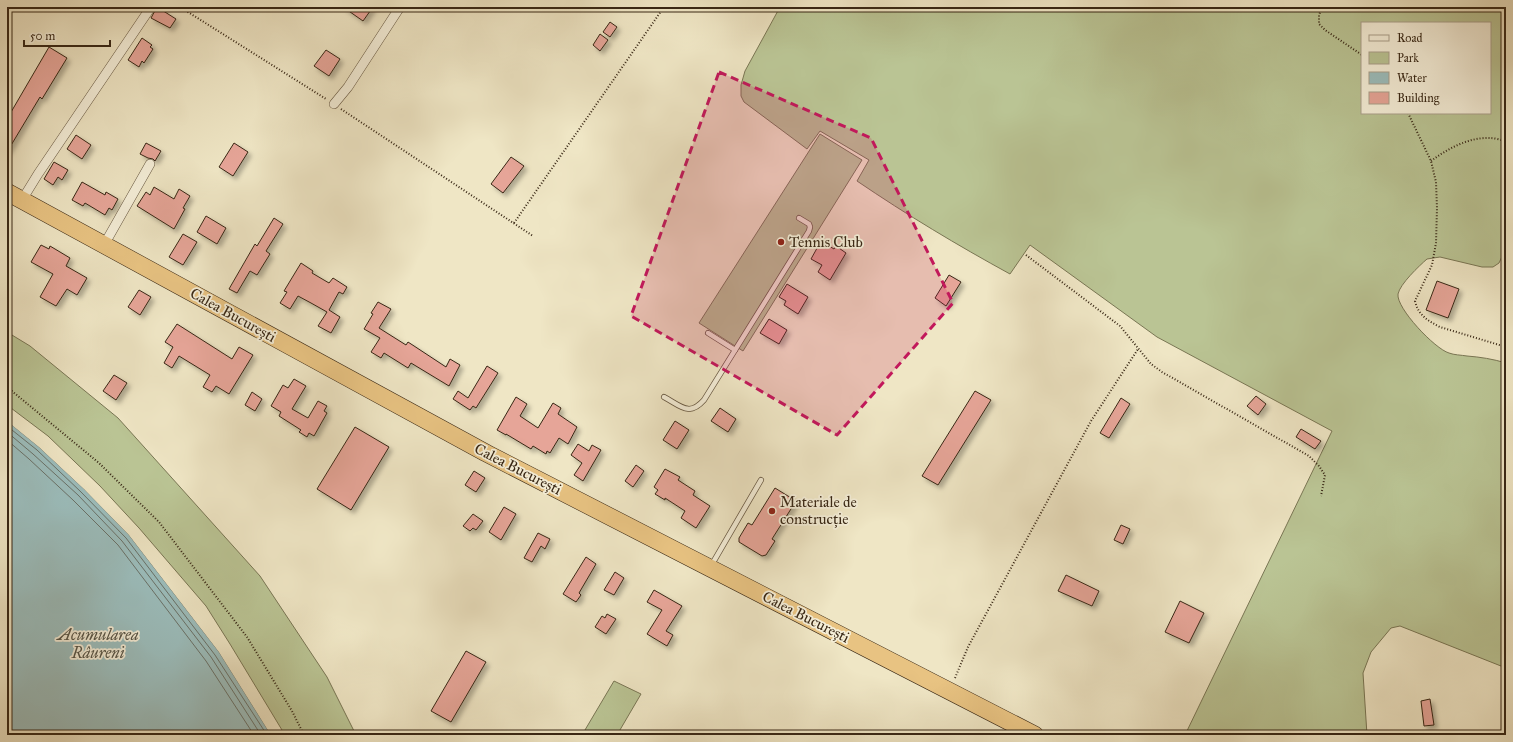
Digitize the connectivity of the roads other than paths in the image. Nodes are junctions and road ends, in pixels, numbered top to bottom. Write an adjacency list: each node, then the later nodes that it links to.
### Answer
1 (151, 7): 6 (street)
2 (400, 7): 3 (street)
3 (334, 104)
4 (150, 164): 8 (street)
5 (7, 192): 6 (highway, Calea București)
6 (22, 200): 8 (highway, Calea București)
7 (799, 218): 10 (lane)
8 (104, 245): 13 (highway, Calea București)
9 (708, 333): 10 (lane)
10 (735, 350): 11 (lane)
11 (664, 397)
12 (761, 480): 13 (lane)
13 (710, 568): 14 (highway, Calea București)
14 (1035, 735)

